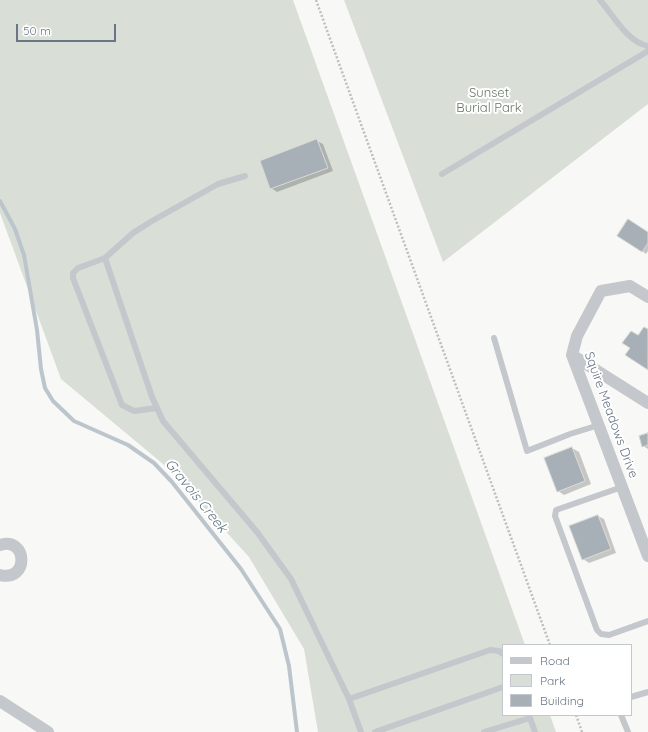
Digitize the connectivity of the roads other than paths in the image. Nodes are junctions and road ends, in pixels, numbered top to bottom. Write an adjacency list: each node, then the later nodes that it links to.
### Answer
1 (600, 0): 2 (lane)
2 (648, 46)
3 (648, 51): 4 (lane)
4 (442, 174)
5 (245, 176): 6 (lane)
6 (105, 258): 11 (lane); 11 (lane)
7 (648, 297): 9 (street, Squire Meadows Drive)
8 (494, 338): 12 (lane)
9 (572, 355): 10 (street); 12 (street, Squire Meadows Drive)
10 (648, 403)
11 (157, 408): 23 (lane)
12 (598, 425): 13 (street, Squire Meadows Drive)
13 (622, 486): 14 (street, Squire Meadows Drive); 18 (lane)
14 (644, 533): 16 (street, Squire Meadows Drive)
15 (0, 545): 17 (street)
16 (648, 556)
17 (0, 575)
18 (648, 621)
19 (502, 653): 23 (lane)
20 (502, 686): 29 (lane)
21 (648, 692): 22 (lane)
22 (632, 698)
23 (349, 699): 28 (lane)
24 (0, 701): 27 (street)
25 (529, 716): 30 (lane); 31 (lane)
26 (621, 716): 32 (lane)
27 (48, 732)
28 (361, 732)
29 (375, 732)
30 (484, 732)
31 (535, 732)
32 (628, 732)

